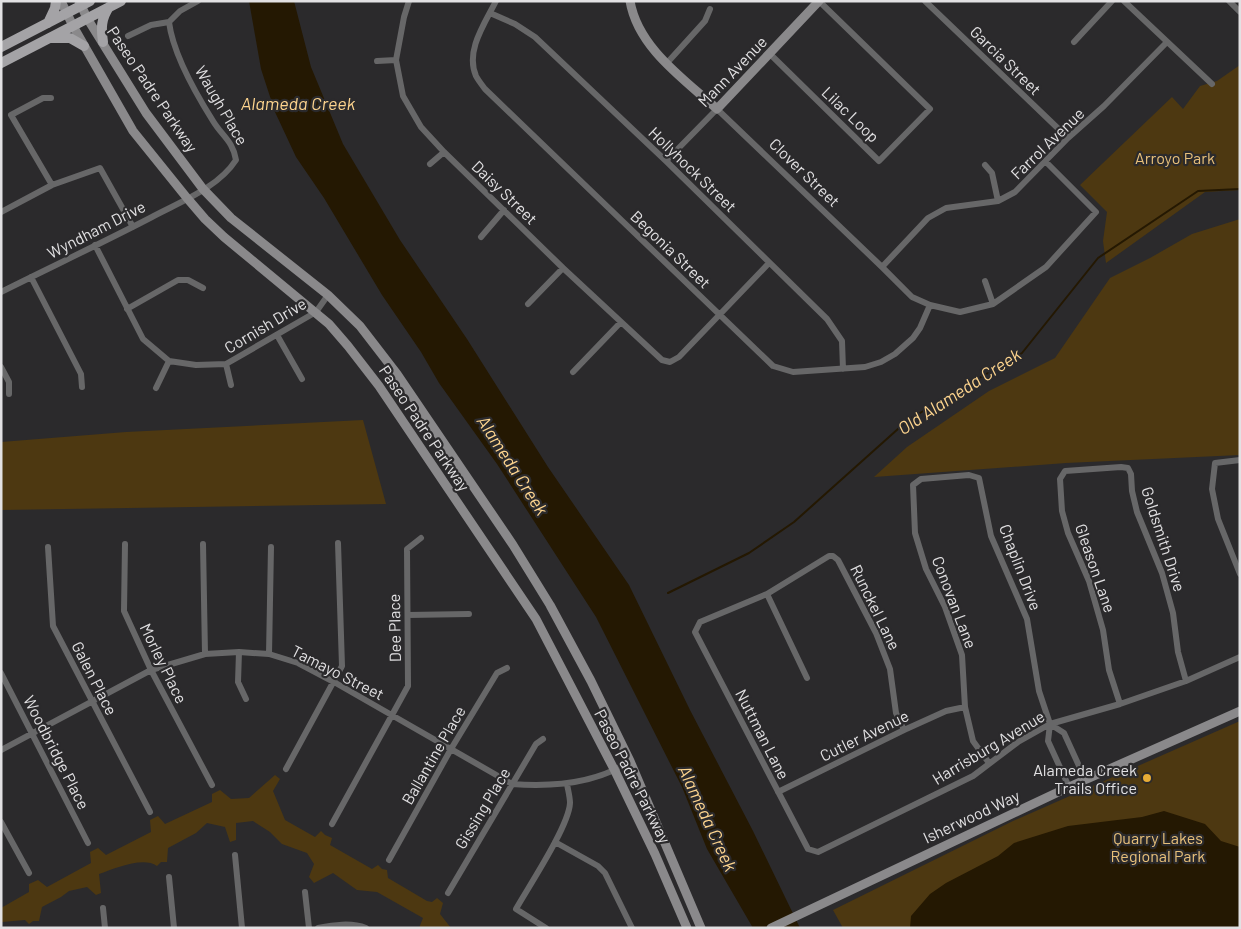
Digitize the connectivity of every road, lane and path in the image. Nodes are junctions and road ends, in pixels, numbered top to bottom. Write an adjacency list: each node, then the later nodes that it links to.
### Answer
1 (56, 1): 21 (main road)
2 (62, 1): 17 (main road, Paseo Padre Parkway)
3 (121, 1): 14 (main road)
4 (198, 1): 20 (street)
5 (409, 1): 31 (street, Daisy Street)
6 (496, 1): 18 (street, Begonia Street)
7 (630, 1): 34 (main road, Clover Street)
8 (819, 1): 30 (main road, Mann Avenue); 30 (street, Lilac Loop)
9 (925, 1): 38 (street, Garcia Street)
10 (1112, 1): 26 (street)
11 (1124, 1): 27 (street)
12 (1229, 1): 16 (street)
13 (83, 3): 17 (main road); 19 (main road, Paseo Padre Parkway)
14 (110, 7): 19 (main road); 25 (main road)
15 (710, 9): 34 (street)
16 (1240, 12)
17 (67, 13): 21 (main road); 22 (main road, Paseo Padre Parkway)
18 (490, 13): 40 (street, Hollyhock Street); 66 (street, Begonia Street)
19 (87, 18): 22 (main road); 25 (main road, Paseo Padre Parkway)
20 (168, 22): 23 (street); 45 (street, Waugh Place)
21 (48, 23): 29 (main road)
22 (73, 26): 24 (main road); 28 (main road, Paseo Padre Parkway)
23 (128, 36)
24 (48, 38): 28 (main road); 33 (main road)
25 (103, 42): 45 (main road, Paseo Padre Parkway)
26 (1074, 42)
27 (1167, 42): 35 (street); 38 (street, Farrol Avenue)
28 (84, 46): 46 (main road, Paseo Padre Parkway)
29 (1, 47)
30 (770, 53): 37 (main road, Mann Avenue)
31 (396, 60): 32 (street); 39 (street, Daisy Street)
32 (377, 61)
33 (1, 63)
34 (667, 63): 37 (main road, Clover Street)
35 (1212, 84)
36 (51, 98): 44 (street)
37 (717, 109): 40 (street, Mann Avenue); 54 (street, Clover Street)
38 (1068, 138): 41 (street, Farrol Avenue)
39 (444, 152): 42 (street); 48 (street, Daisy Street)
40 (666, 161): 53 (street, Hollyhock Street)
41 (1046, 162): 47 (street, Farrol Avenue); 62 (street, Clover Street)
42 (430, 164)
43 (985, 165): 47 (street)
44 (52, 186): 49 (street); 50 (street)
45 (203, 189): 46 (street, Wyndham Drive); 60 (main road, Paseo Padre Parkway)
46 (187, 198): 50 (street, Wyndham Drive); 65 (main road, Paseo Padre Parkway)
47 (998, 201): 54 (street, Farrol Avenue)
48 (504, 210): 51 (street); 55 (street, Daisy Street)
49 (1, 212)
50 (133, 227): 52 (street, Wyndham Drive)
51 (481, 237)
52 (95, 245): 56 (street, Wyndham Drive); 64 (street)
53 (769, 263): 66 (street); 72 (street, Hollyhock Street)
54 (882, 266): 63 (street, Clover Street)
55 (564, 268): 61 (street); 67 (street, Daisy Street)
56 (31, 277): 59 (street, Wyndham Drive); 76 (street)
57 (985, 281): 62 (street)
58 (202, 288): 64 (street)
59 (1, 292)
60 (328, 296): 65 (street, Cornish Drive); 114 (main road, Paseo Padre Parkway)
61 (528, 304)
62 (993, 304): 63 (street, Clover Street)
63 (930, 305): 72 (street, Begonia Street)
64 (127, 309): 69 (street)
65 (316, 312): 68 (street, Cornish Drive); 117 (main road, Paseo Padre Parkway)
66 (719, 314): 67 (street, Daisy Street); 72 (street, Begonia Street)
67 (621, 322): 73 (street)
68 (277, 335): 70 (street, Cornish Drive); 74 (street)
69 (169, 361): 70 (street, Cornish Drive); 77 (street)
70 (226, 364): 75 (street)
71 (1, 367): 78 (street)
72 (843, 369)
73 (573, 372)
74 (302, 379)
75 (231, 385)
76 (82, 387)
77 (156, 388)
78 (9, 394)
79 (1240, 460): 88 (street)
80 (1065, 471): 101 (street, Goldsmith Drive); 104 (street, Gleason Lane)
81 (921, 479): 105 (street, Conovan Lane); 108 (street, Chaplin Drive)
82 (421, 538): 90 (street, Dee Place)
83 (338, 543): 100 (street)
84 (125, 544): 97 (street, Morley Place)
85 (203, 544): 93 (street)
86 (48, 547): 103 (street, Galen Place)
87 (271, 547): 94 (street)
88 (1240, 574)
89 (767, 594): 99 (street); 109 (street, Runckel Lane); 123 (street, Nuttman Lane)
90 (408, 614): 91 (street); 107 (street, Dee Place)
91 (469, 614)
92 (239, 652): 93 (street, Tamayo Street); 94 (street, Tamayo Street); 102 (street)
93 (204, 654): 97 (street, Tamayo Street)
94 (269, 654): 100 (street, Tamayo Street)
95 (1240, 657): 101 (street, Harrisburg Avenue)
96 (507, 668): 112 (street, Ballantine Place)
97 (151, 670): 103 (street, Tamayo Street); 121 (street, Morley Place)
98 (1, 673): 110 (street, Woodbridge Place)
99 (807, 678)
100 (334, 682): 107 (street, Tamayo Street); 116 (street)
101 (1186, 682): 104 (street, Harrisburg Avenue)
102 (246, 699)
103 (91, 701): 110 (street, Tamayo Street); 124 (street, Galen Place)
104 (1120, 704): 108 (street, Harrisburg Avenue)
105 (965, 707): 109 (street, Cutler Avenue); 115 (street, Conovan Lane)
106 (1240, 711): 118 (main road, Isherwood Way)
107 (392, 716): 112 (street, Tamayo Street); 126 (street, Dee Place)
108 (1050, 724): 115 (street, Harrisburg Avenue); 118 (street, Chaplin Drive); 122 (street, Chaplin Drive)
109 (904, 730): 123 (street, Cutler Avenue)
110 (32, 732): 113 (street, Tamayo Street); 128 (street, Woodbridge Place)
111 (544, 739): 119 (street, Gissing Place)
112 (451, 749): 119 (street, Tamayo Street); 131 (street, Ballantine Place)
113 (1, 750)
114 (630, 761): 117 (street, Tamayo Street); 146 (main road, Paseo Padre Parkway)
115 (989, 763): 129 (street, Harrisburg Avenue)
116 (286, 769)
117 (615, 771): 120 (street, Tamayo Street); 145 (main road, Paseo Padre Parkway)
118 (1085, 779): 122 (main road, Isherwood Way)
119 (512, 784): 120 (street, Tamayo Street); 135 (street, Gissing Place)
120 (566, 784): 127 (street)
121 (212, 785)
122 (1069, 787): 147 (main road, Isherwood Way)
123 (778, 792): 129 (street, Nuttman Lane)
124 (150, 812)
125 (1, 822): 132 (street)
126 (332, 824)
127 (555, 842): 143 (street); 144 (street)
128 (88, 843)
129 (813, 851)
130 (235, 855): 139 (street)
131 (389, 860)
132 (29, 873)
133 (169, 877): 138 (street)
134 (305, 892): 140 (street)
135 (448, 893)
136 (104, 908): 137 (street)
137 (105, 928)
138 (174, 928)
139 (242, 928)
140 (309, 928)
141 (318, 928): 142 (street)
142 (366, 928)
143 (546, 928)
144 (632, 928)
145 (687, 928)
146 (701, 928)
147 (771, 928)

